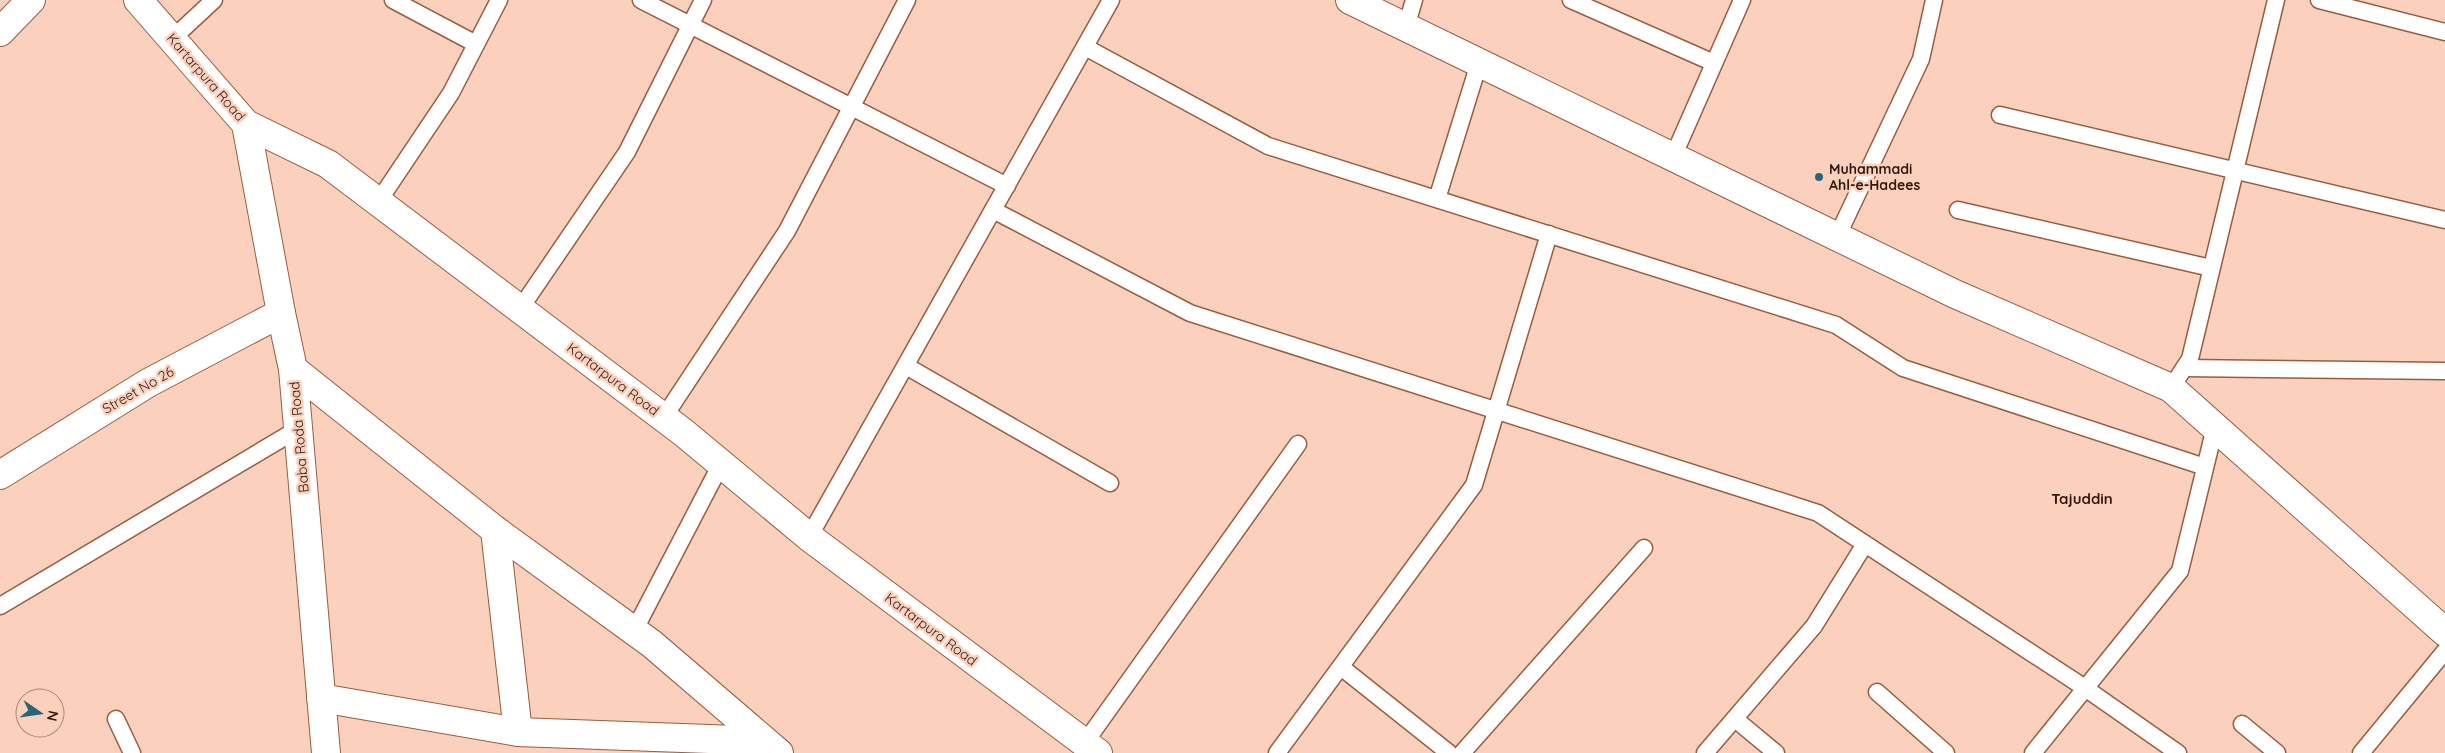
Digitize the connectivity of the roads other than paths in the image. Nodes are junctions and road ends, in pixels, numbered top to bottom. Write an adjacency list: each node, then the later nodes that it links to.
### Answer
1 (30, 0): 19 (street)
2 (138, 0): 21 (street, Kartarpura Road)
3 (214, 0): 21 (lane)
4 (393, 0): 22 (lane)
5 (499, 0): 22 (lane)
6 (641, 0): 17 (lane)
7 (703, 0): 17 (lane)
8 (907, 0): 26 (lane)
9 (1111, 0): 23 (lane)
10 (1350, 0): 18 (street)
11 (1414, 0): 18 (lane)
12 (1742, 0): 25 (lane)
13 (1934, 0): 38 (lane)
14 (2276, 0): 30 (lane)
15 (2319, 0): 20 (lane)
16 (1576, 1): 25 (lane)
17 (691, 25): 26 (lane); 40 (lane)
18 (1406, 27): 24 (street)
19 (0, 32)
20 (2445, 32)
21 (172, 39): 28 (street, Kartarpura Road)
22 (476, 44): 33 (lane)
23 (1085, 46): 31 (lane); 32 (lane)
24 (1479, 63): 29 (street); 32 (lane)
25 (1714, 63): 29 (lane)
26 (852, 107): 31 (lane); 47 (lane)
27 (2000, 115): 30 (lane)
28 (246, 124): 33 (street, Kartarpura Road); 41 (street, Baba Roda Road)
29 (1673, 157): 38 (street)
30 (2235, 170): 36 (lane); 39 (lane)
31 (1007, 186): 34 (lane)
32 (1437, 199): 37 (lane)
33 (378, 202): 40 (street, Kartarpura Road)
34 (993, 210): 42 (lane); 46 (lane)
35 (1958, 210): 39 (lane)
36 (2445, 220)
37 (1549, 234): 46 (lane); 52 (lane)
38 (1838, 237): 45 (street)
39 (2211, 268): 45 (lane)
40 (520, 309): 47 (street, Kartarpura Road)
41 (281, 313): 43 (street, Baba Roda Road); 53 (street, Street No 26)
42 (906, 366): 54 (lane); 56 (lane)
43 (293, 369): 49 (street, Baba Roda Road); 55 (street)
44 (2445, 371): 45 (lane)
45 (2177, 378): 48 (street)
46 (1497, 411): 57 (lane); 63 (lane)
47 (664, 417): 51 (street, Kartarpura Road)
48 (2215, 427): 52 (lane); 61 (street)
49 (298, 429): 59 (lane); 66 (street, Baba Roda Road)
50 (1298, 444): 72 (lane)
51 (721, 464): 56 (street, Kartarpura Road); 60 (lane)
52 (2205, 467): 64 (lane)
53 (0, 475)
54 (1110, 483)
55 (495, 530): 60 (street); 70 (street)
56 (809, 537): 72 (street, Kartarpura Road)
57 (1865, 544): 64 (lane); 67 (lane)
58 (1644, 548): 77 (lane)
59 (0, 606)
60 (634, 631): 71 (street)
61 (2445, 632)
62 (2445, 651): 84 (lane)
63 (1341, 667): 75 (lane); 76 (lane)
64 (2086, 688): 81 (lane); 82 (lane)
65 (1877, 692): 80 (lane)
66 (321, 698): 70 (street); 74 (street, Baba Roda Road)
67 (1735, 718): 78 (lane); 79 (lane)
68 (116, 719): 73 (lane)
69 (2242, 724): 83 (lane)
70 (518, 732): 71 (street)
71 (768, 749)
72 (1091, 749)
73 (132, 753)
74 (326, 753)
75 (1277, 753)
76 (1449, 753)
77 (1462, 753)
78 (1705, 753)
79 (1776, 753)
80 (1946, 753)
81 (2033, 753)
82 (2178, 753)
83 (2277, 753)
84 (2361, 753)

